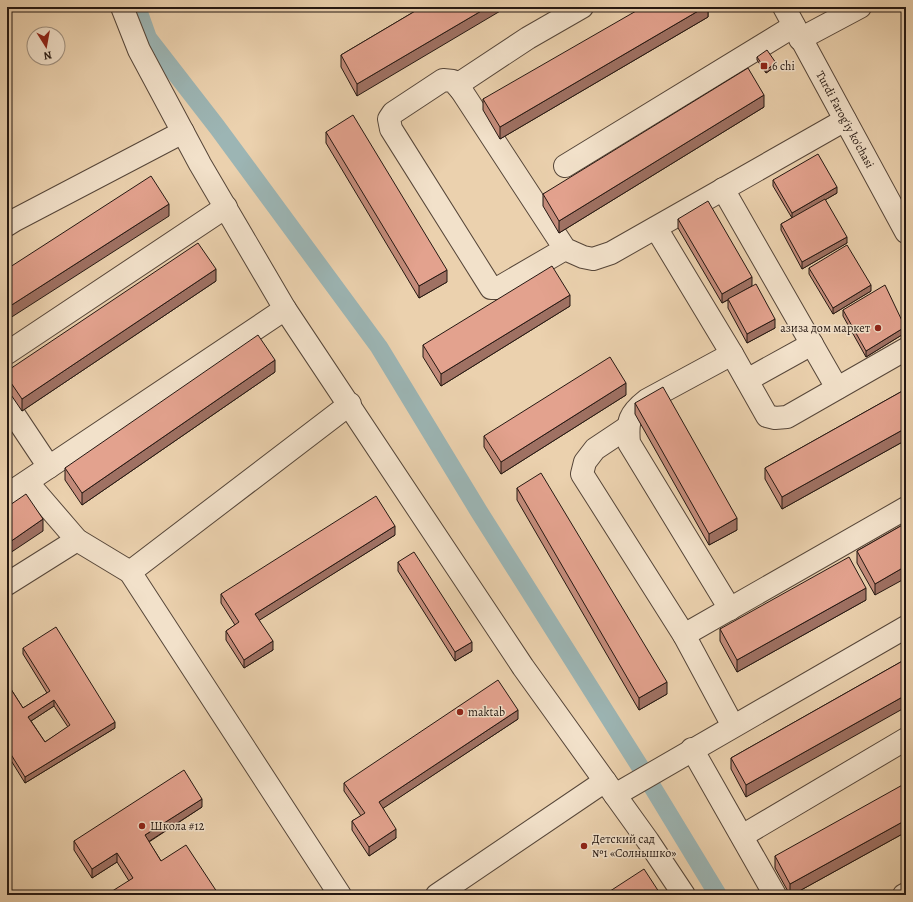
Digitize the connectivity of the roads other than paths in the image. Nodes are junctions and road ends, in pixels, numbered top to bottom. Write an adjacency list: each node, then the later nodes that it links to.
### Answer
1 (122, 7): 8 (street)
2 (582, 7): 6 (street)
3 (784, 7): 5 (street, Turdi Farog'iy ko'chasi)
4 (860, 7): 5 (street)
5 (797, 32): 7 (street, Turdi Farog'iy ko'chasi); 9 (street)
6 (461, 90): 15 (street); 15 (street)
7 (845, 120): 10 (street); 14 (street, Turdi Farog'iy ko'chasi)
8 (183, 132): 11 (street); 12 (street)
9 (565, 166)
10 (723, 189): 13 (street); 17 (street)
11 (226, 207): 16 (street); 19 (street)
12 (7, 225)
13 (656, 228): 15 (street); 20 (street)
14 (906, 232)
15 (565, 249)
16 (286, 309): 24 (street); 26 (street)
17 (812, 344): 21 (street); 22 (street)
18 (906, 349): 22 (street)
19 (7, 353)
20 (732, 354): 21 (street); 25 (street)
21 (747, 380): 22 (street)
22 (837, 388)
23 (7, 404): 26 (street)
24 (350, 404): 31 (street); 39 (street)
25 (628, 427): 33 (street); 35 (street)
26 (49, 467): 27 (street)
27 (27, 482): 28 (street); 30 (street)
28 (7, 495)
29 (906, 508): 33 (street)
30 (77, 540): 31 (street); 32 (street)
31 (130, 572): 41 (street)
32 (7, 584)
33 (730, 609): 35 (street)
34 (906, 627): 36 (street)
35 (684, 635): 36 (street)
36 (733, 726): 38 (street)
37 (906, 739): 40 (street)
38 (683, 755): 39 (street); 40 (street)
39 (610, 788): 42 (street); 43 (street)
40 (742, 836): 44 (street)
41 (340, 895)
42 (437, 895)
43 (684, 895)
44 (776, 895)

